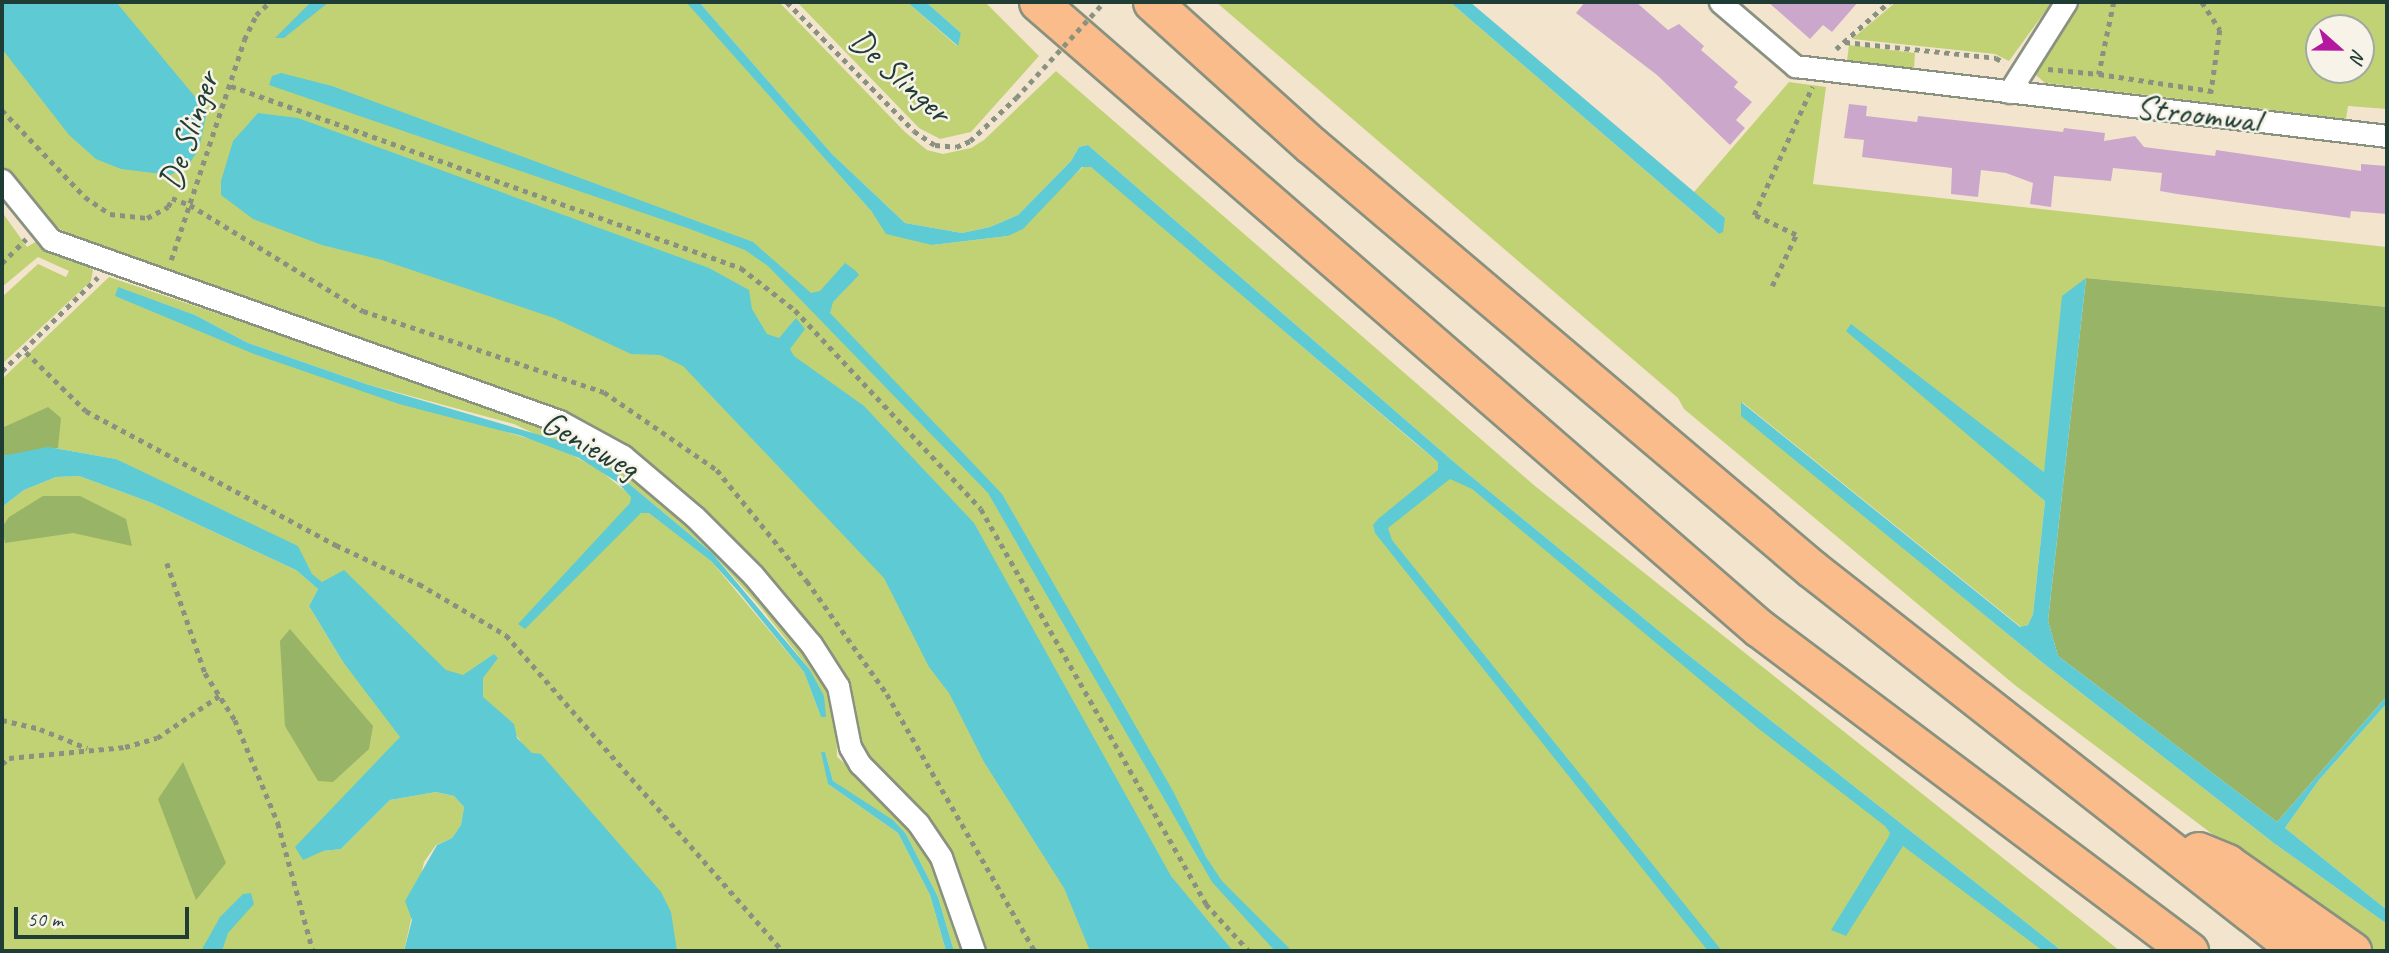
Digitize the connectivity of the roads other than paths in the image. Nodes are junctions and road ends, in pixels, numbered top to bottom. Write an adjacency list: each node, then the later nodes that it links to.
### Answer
1 (1038, 2): 10 (highway)
2 (1152, 2): 8 (highway)
3 (1720, 2): 5 (street, Stroomwal)
4 (2066, 2): 5 (street)
5 (2009, 92): 6 (street, Stroomwal)
6 (2387, 136)
7 (2, 180): 9 (street, Genieweg)
8 (2145, 830): 11 (highway); 12 (highway)
9 (974, 951)
10 (2189, 951)
11 (2299, 951)
12 (2352, 951)

